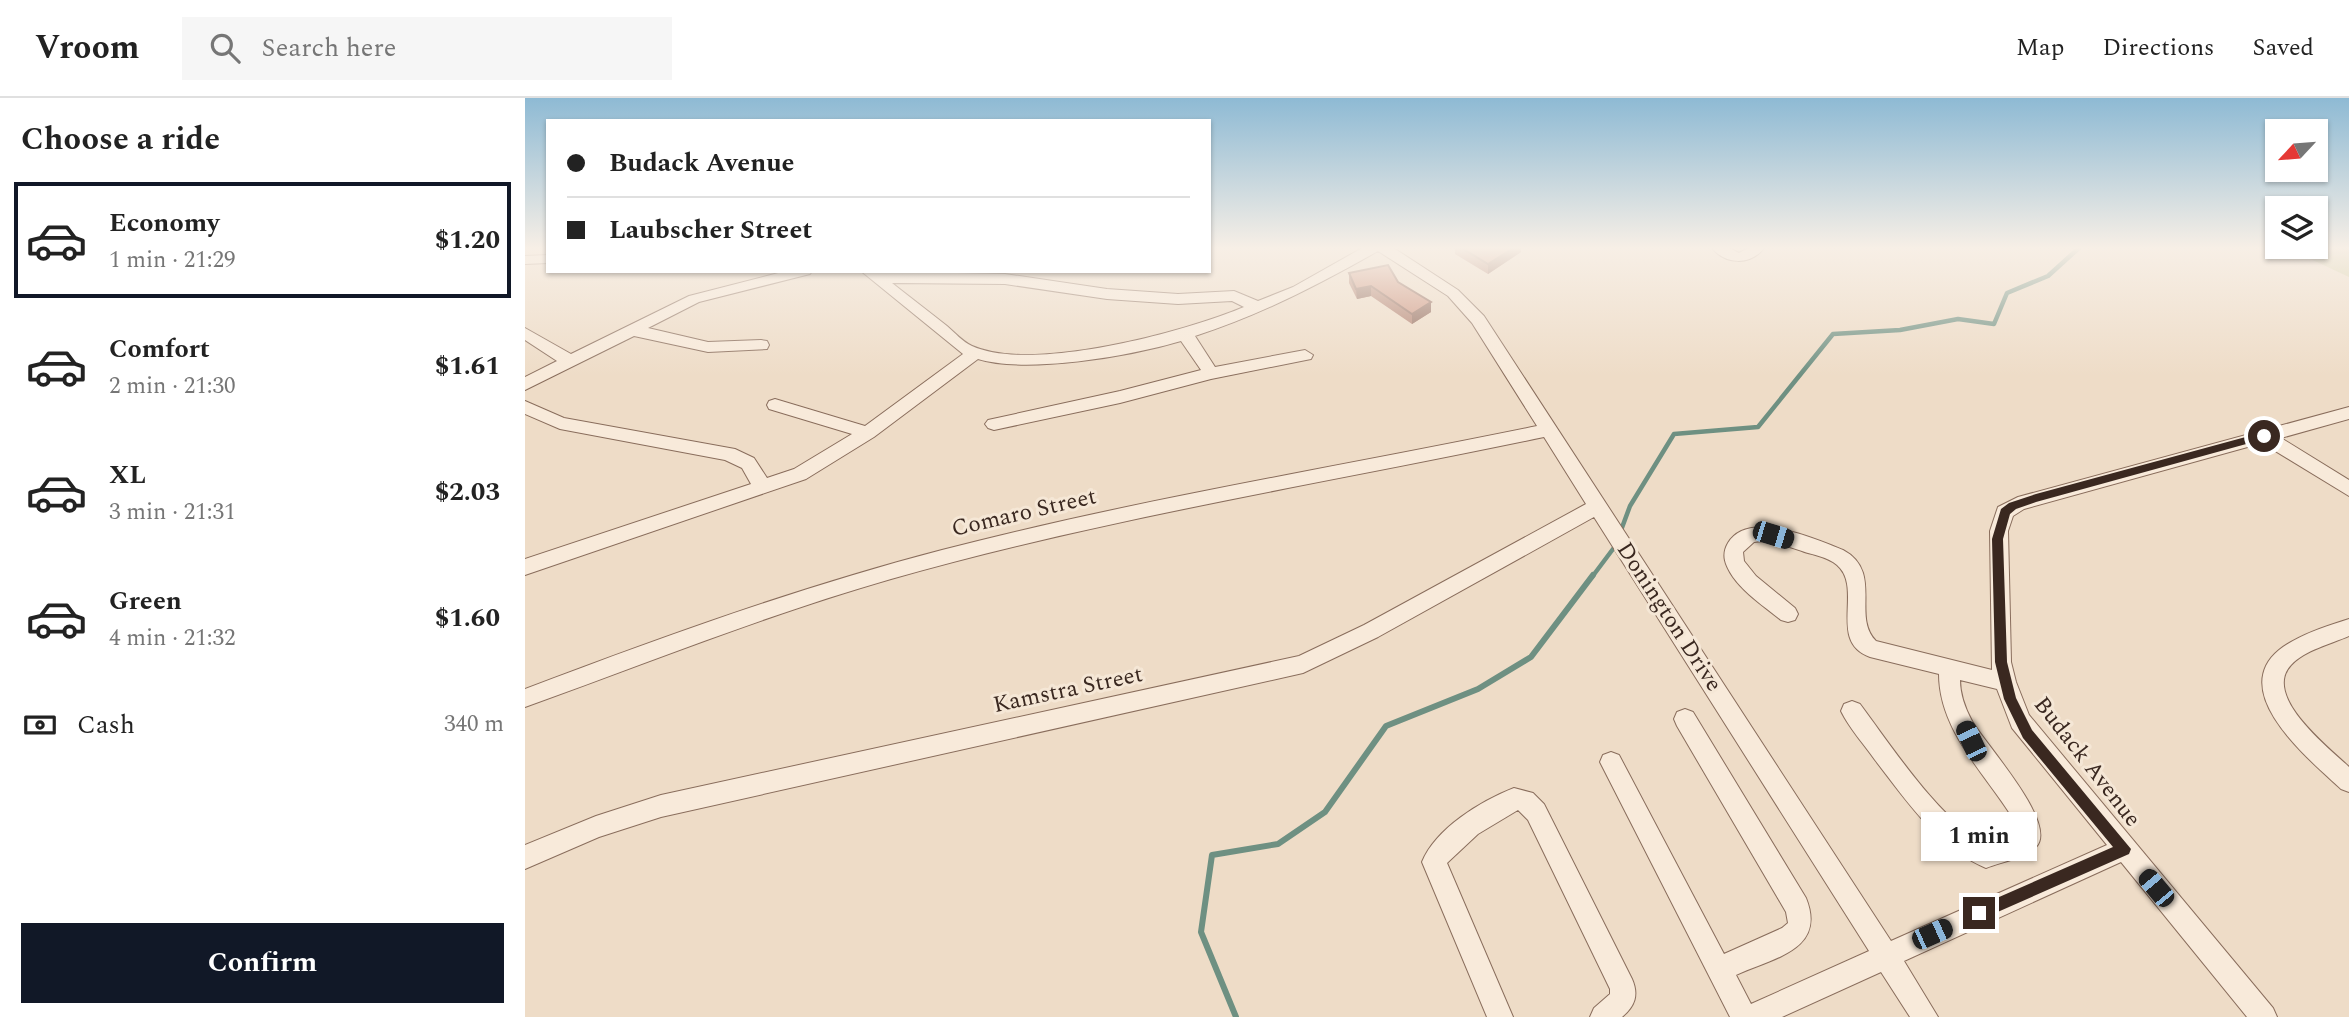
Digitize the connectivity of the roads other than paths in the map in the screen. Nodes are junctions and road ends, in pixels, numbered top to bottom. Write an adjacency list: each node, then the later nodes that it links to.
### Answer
1 (723, 290): 7 (lane)
2 (892, 290): 11 (street)
3 (1079, 290): 6 (street)
4 (1298, 290): 6 (street)
5 (1449, 290): 20 (street, Donington Drive)
6 (1259, 308): 9 (street)
7 (632, 330): 10 (street); 13 (lane)
8 (525, 333): 13 (street)
9 (1185, 334): 11 (street); 14 (street)
10 (761, 345)
11 (975, 353): 21 (street)
12 (1305, 355): 14 (street)
13 (571, 362): 15 (lane)
14 (1210, 373): 19 (street)
15 (525, 384)
16 (775, 405): 21 (street)
17 (525, 407): 23 (street)
18 (2349, 413): 22 (street, Budack Avenue)
19 (994, 424)
20 (1549, 429): 25 (street, Donington Drive); 31 (street, Comaro Street)
21 (868, 433): 23 (street)
22 (2264, 436): 24 (street); 30 (street, Budack Avenue)
23 (762, 486): 26 (street)
24 (2349, 489)
25 (1601, 512): 37 (street, Kamstra Street); 38 (street, Donington Drive)
26 (525, 566)
27 (1788, 614): 29 (street)
28 (2349, 627): 35 (street)
29 (1949, 668): 30 (street); 32 (street)
30 (2005, 682): 36 (street, Budack Avenue)
31 (525, 698)
32 (1852, 710)
33 (1685, 719): 39 (street)
34 (1611, 762): 39 (street)
35 (2349, 782)
36 (2124, 849): 38 (street); 45 (street, Budack Avenue)
37 (525, 858)
38 (1885, 955): 43 (street); 44 (street, Donington Drive)
39 (1719, 969): 42 (street)
40 (1500, 1017): 41 (street)
41 (1604, 1017)
42 (1744, 1017)
43 (1752, 1017)
44 (1925, 1017)
45 (2264, 1017)

